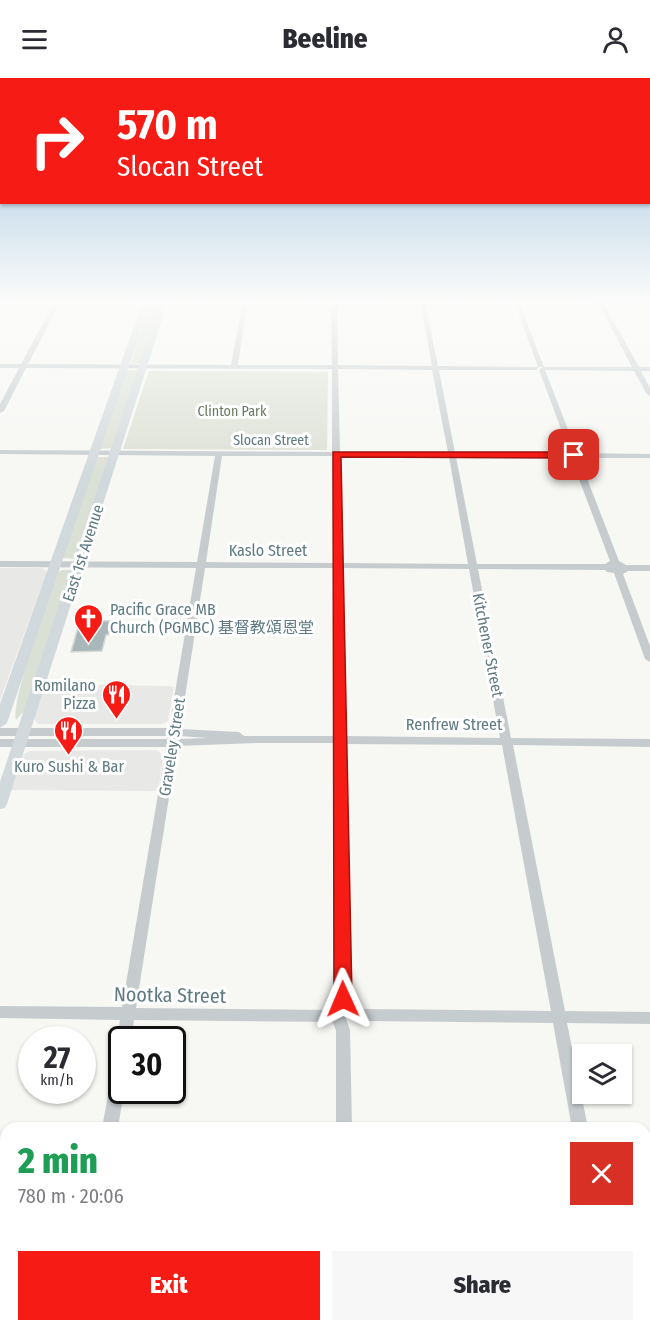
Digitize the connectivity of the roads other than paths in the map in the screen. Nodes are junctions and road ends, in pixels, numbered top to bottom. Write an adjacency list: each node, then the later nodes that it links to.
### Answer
1 (26, 360): 10 (street)
2 (127, 360): 11 (main road, East 1st Avenue)
3 (144, 360): 12 (main road, East 1st Avenue)
4 (235, 360): 13 (street)
5 (334, 360): 14 (street)
6 (433, 360): 15 (street, Kitchener Street)
7 (538, 360): 16 (street)
8 (631, 360): 17 (street)
9 (0, 366): 10 (street)
10 (23, 366): 11 (street); 20 (street)
11 (124, 367): 12 (street); 22 (main road, East 1st Avenue)
12 (142, 367): 13 (street); 23 (main road, East 1st Avenue)
13 (234, 367): 14 (street)
14 (334, 368): 15 (street); 25 (street)
15 (435, 368): 16 (street); 26 (street, Kitchener Street)
16 (541, 368): 17 (street); 27 (street)
17 (636, 369): 18 (street); 19 (street)
18 (650, 369)
19 (650, 394)
20 (0, 411)
21 (0, 452): 22 (street, Slocan Street)
22 (93, 453): 23 (street, Slocan Street); 30 (main road, East 1st Avenue)
23 (114, 453): 24 (street, Slocan Street); 31 (main road, East 1st Avenue)
24 (219, 453): 25 (street, Slocan Street); 32 (street, Graveley Street)
25 (336, 454): 26 (street, Slocan Street); 33 (street)
26 (452, 454): 27 (street, Slocan Street); 34 (street, Kitchener Street)
27 (574, 455): 28 (street, Slocan Street); 35 (street)
28 (650, 456)
29 (0, 564): 30 (street, Kaslo Street)
30 (54, 565): 31 (street, Kaslo Street); 39 (main road, East 1st Avenue)
31 (79, 565): 32 (street, Kaslo Street); 41 (main road, East 1st Avenue)
32 (201, 565): 33 (street, Kaslo Street); 42 (street, Graveley Street)
33 (337, 566): 34 (street, Kaslo Street); 43 (street)
34 (473, 566): 35 (street, Kaslo Street); 44 (street, Kitchener Street)
35 (616, 567): 36 (street, Kaslo Street); 37 (street)
36 (650, 568)
37 (647, 644): 38 (street)
38 (650, 658)
39 (0, 723)
40 (0, 732): 41 (street, Renfrew Street)
41 (22, 738): 42 (street, Renfrew Street); 46 (street, Renfrew Street); 47 (main road, East 1st Avenue)
42 (173, 738): 43 (street, Renfrew Street); 49 (street, Graveley Street)
43 (339, 739): 44 (street, Renfrew Street); 50 (street)
44 (506, 740): 45 (street, Renfrew Street); 51 (street, Kitchener Street)
45 (650, 742)
46 (0, 743)
47 (0, 804)
48 (0, 1012): 49 (street, Nootka Street)
49 (129, 1014): 50 (street, Nootka Street); 53 (street, Graveley Street)
50 (343, 1015): 51 (street, Nootka Street); 56 (street)
51 (559, 1017): 52 (street, Nootka Street); 57 (street, Kitchener Street)
52 (650, 1018)
53 (127, 1026)
54 (114, 1104): 55 (street)
55 (111, 1122)
56 (344, 1122)
57 (579, 1122)

